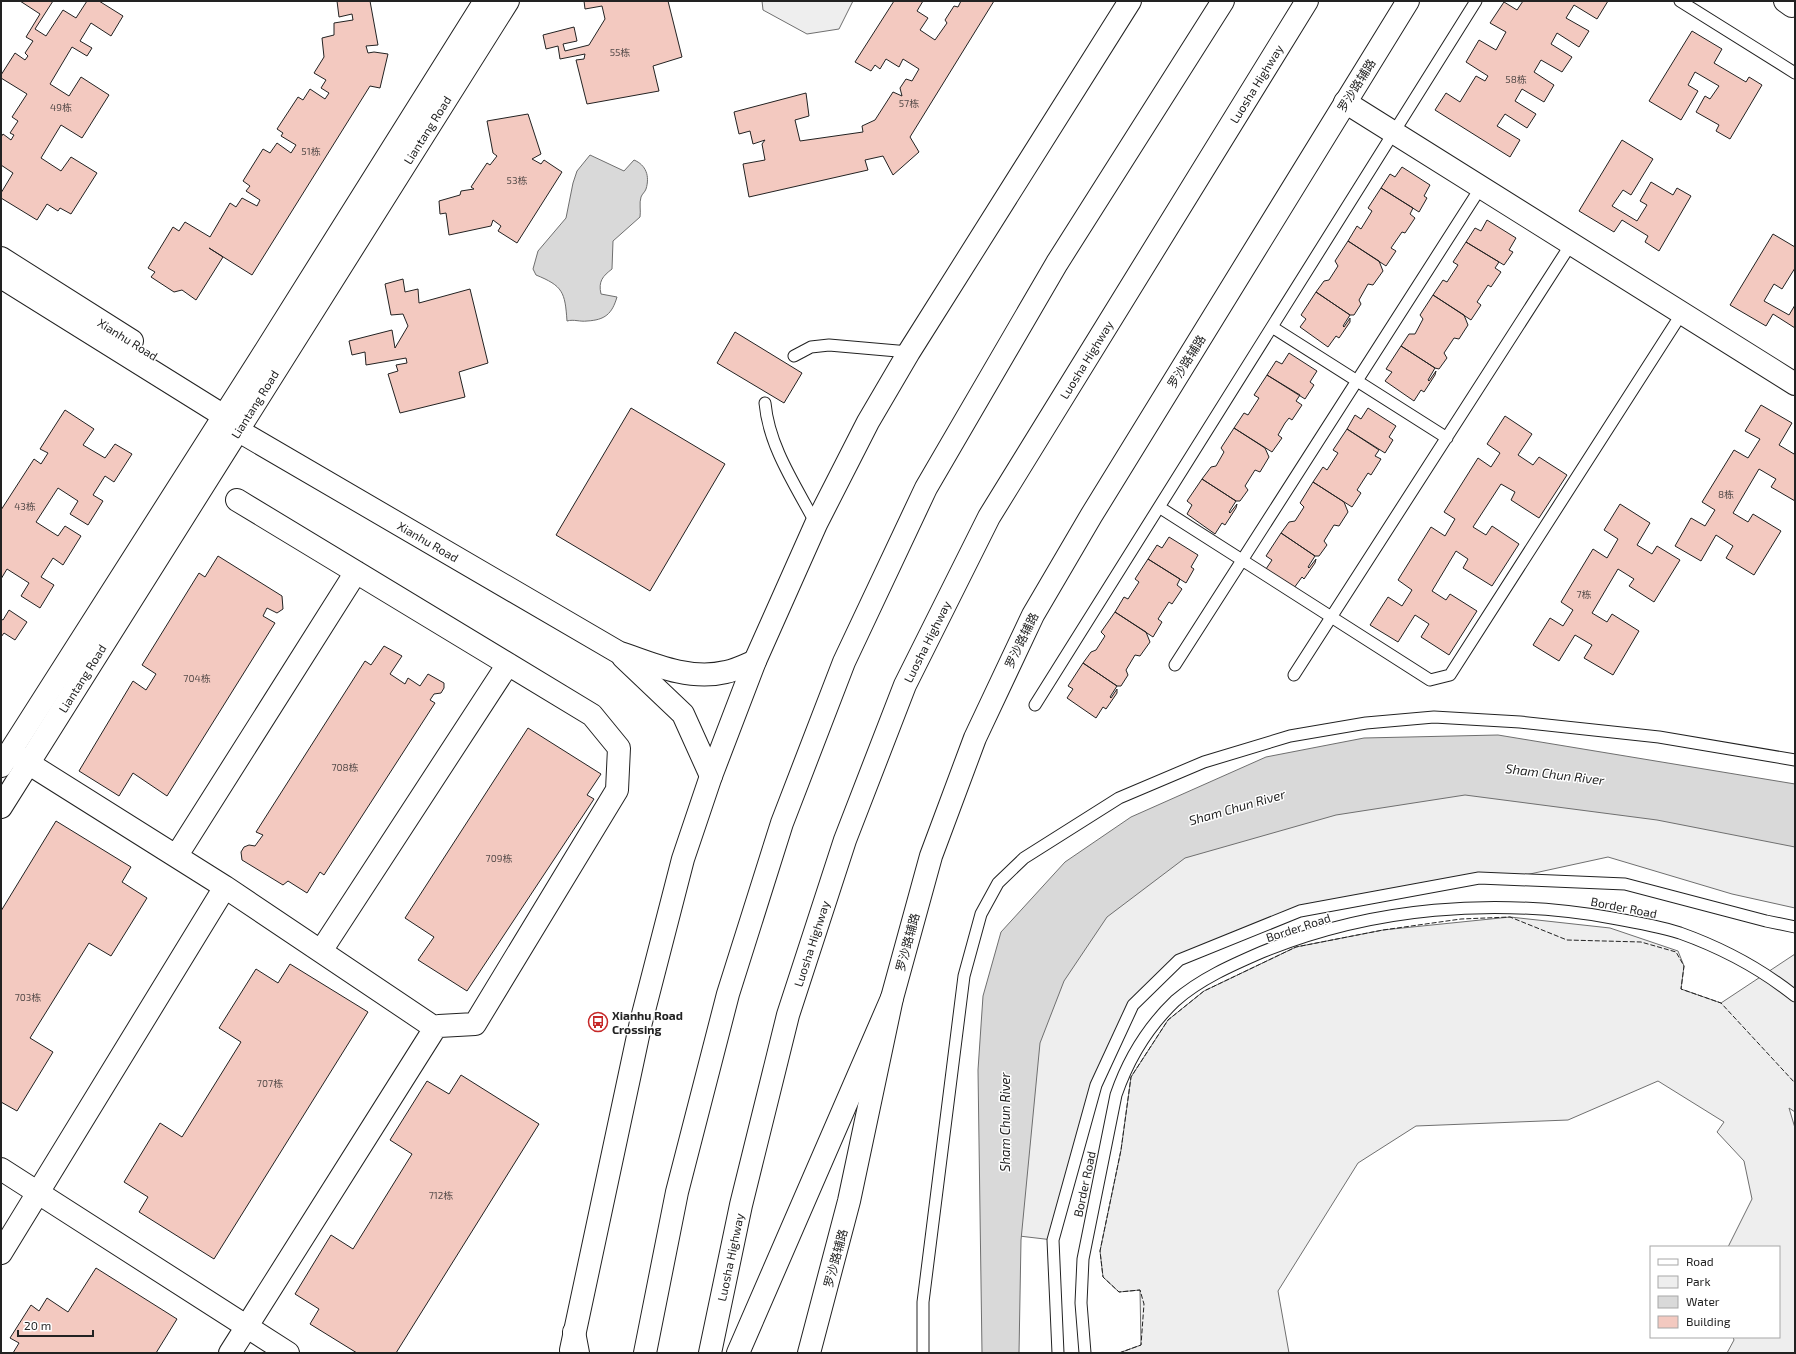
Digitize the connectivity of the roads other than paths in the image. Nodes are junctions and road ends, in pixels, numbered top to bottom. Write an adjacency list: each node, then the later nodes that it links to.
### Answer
1 (485, 1): 23 (main road, Liantang Road)
2 (508, 1): 23 (main road, Liantang Road)
3 (1130, 1): 18 (main road)
4 (1223, 1): 58 (main road)
5 (1308, 1): 59 (main road, Luosha Highway)
6 (1408, 1): 10 (main road, 罗沙路辅路)
7 (1476, 1): 11 (lane)
8 (1680, 1): 9 (lane)
9 (1795, 73)
10 (1345, 102): 11 (main road); 47 (main road, 罗沙路辅路)
11 (1394, 132): 12 (main road); 17 (lane)
12 (1481, 187): 13 (main road); 20 (lane)
13 (1571, 244): 16 (main road); 24 (lane)
14 (1, 258): 23 (main road, Xianhu Road)
15 (1, 277): 23 (main road, Xianhu Road)
16 (1682, 313): 21 (main road); 30 (lane)
17 (1272, 327): 20 (lane); 26 (lane)
18 (909, 352): 19 (lane); 27 (main road)
19 (794, 356)
20 (1357, 381): 24 (lane); 28 (lane)
21 (1795, 384)
22 (765, 403): 27 (lane)
23 (232, 417): 31 (main road, Xianhu Road); 37 (main road, Liantang Road); 39 (main road, Liantang Road)
24 (1447, 438): 30 (lane)
25 (236, 500): 29 (main road)
26 (1159, 507): 28 (lane); 36 (lane)
27 (816, 524): 32 (main road)
28 (1242, 560): 30 (lane); 34 (lane)
29 (356, 572): 33 (main road); 42 (main road)
30 (1331, 617): 35 (lane)
31 (618, 652): 32 (main road); 40 (main road)
32 (755, 661): 40 (main road)
33 (508, 664): 45 (main road); 48 (main road)
34 (1176, 665)
35 (1294, 675)
36 (1035, 705)
37 (6, 759): 39 (main road)
38 (1795, 760): 62 (lane)
39 (28, 764): 41 (main road, Liantang Road); 42 (main road)
40 (711, 776): 53 (main road)
41 (1, 807)
42 (177, 855): 43 (main road)
43 (225, 887): 45 (main road); 50 (main road)
44 (1795, 927): 63 (lane)
45 (321, 951): 48 (main road)
46 (1795, 996): 64 (lane, Border Road)
47 (892, 998): 60 (main road); 61 (main road, 罗沙路辅路)
48 (435, 1028): 52 (main road)
49 (1, 1169): 50 (main road)
50 (38, 1193): 51 (main road); 52 (main road)
51 (1, 1253)
52 (247, 1326): 54 (main road); 55 (main road)
53 (574, 1332): 56 (main road); 57 (main road)
54 (230, 1353)
55 (288, 1353)
56 (570, 1353)
57 (578, 1353)
58 (645, 1353)
59 (710, 1353)
60 (738, 1353)
61 (809, 1353)
62 (923, 1353)
63 (1058, 1353)
64 (1085, 1353)

